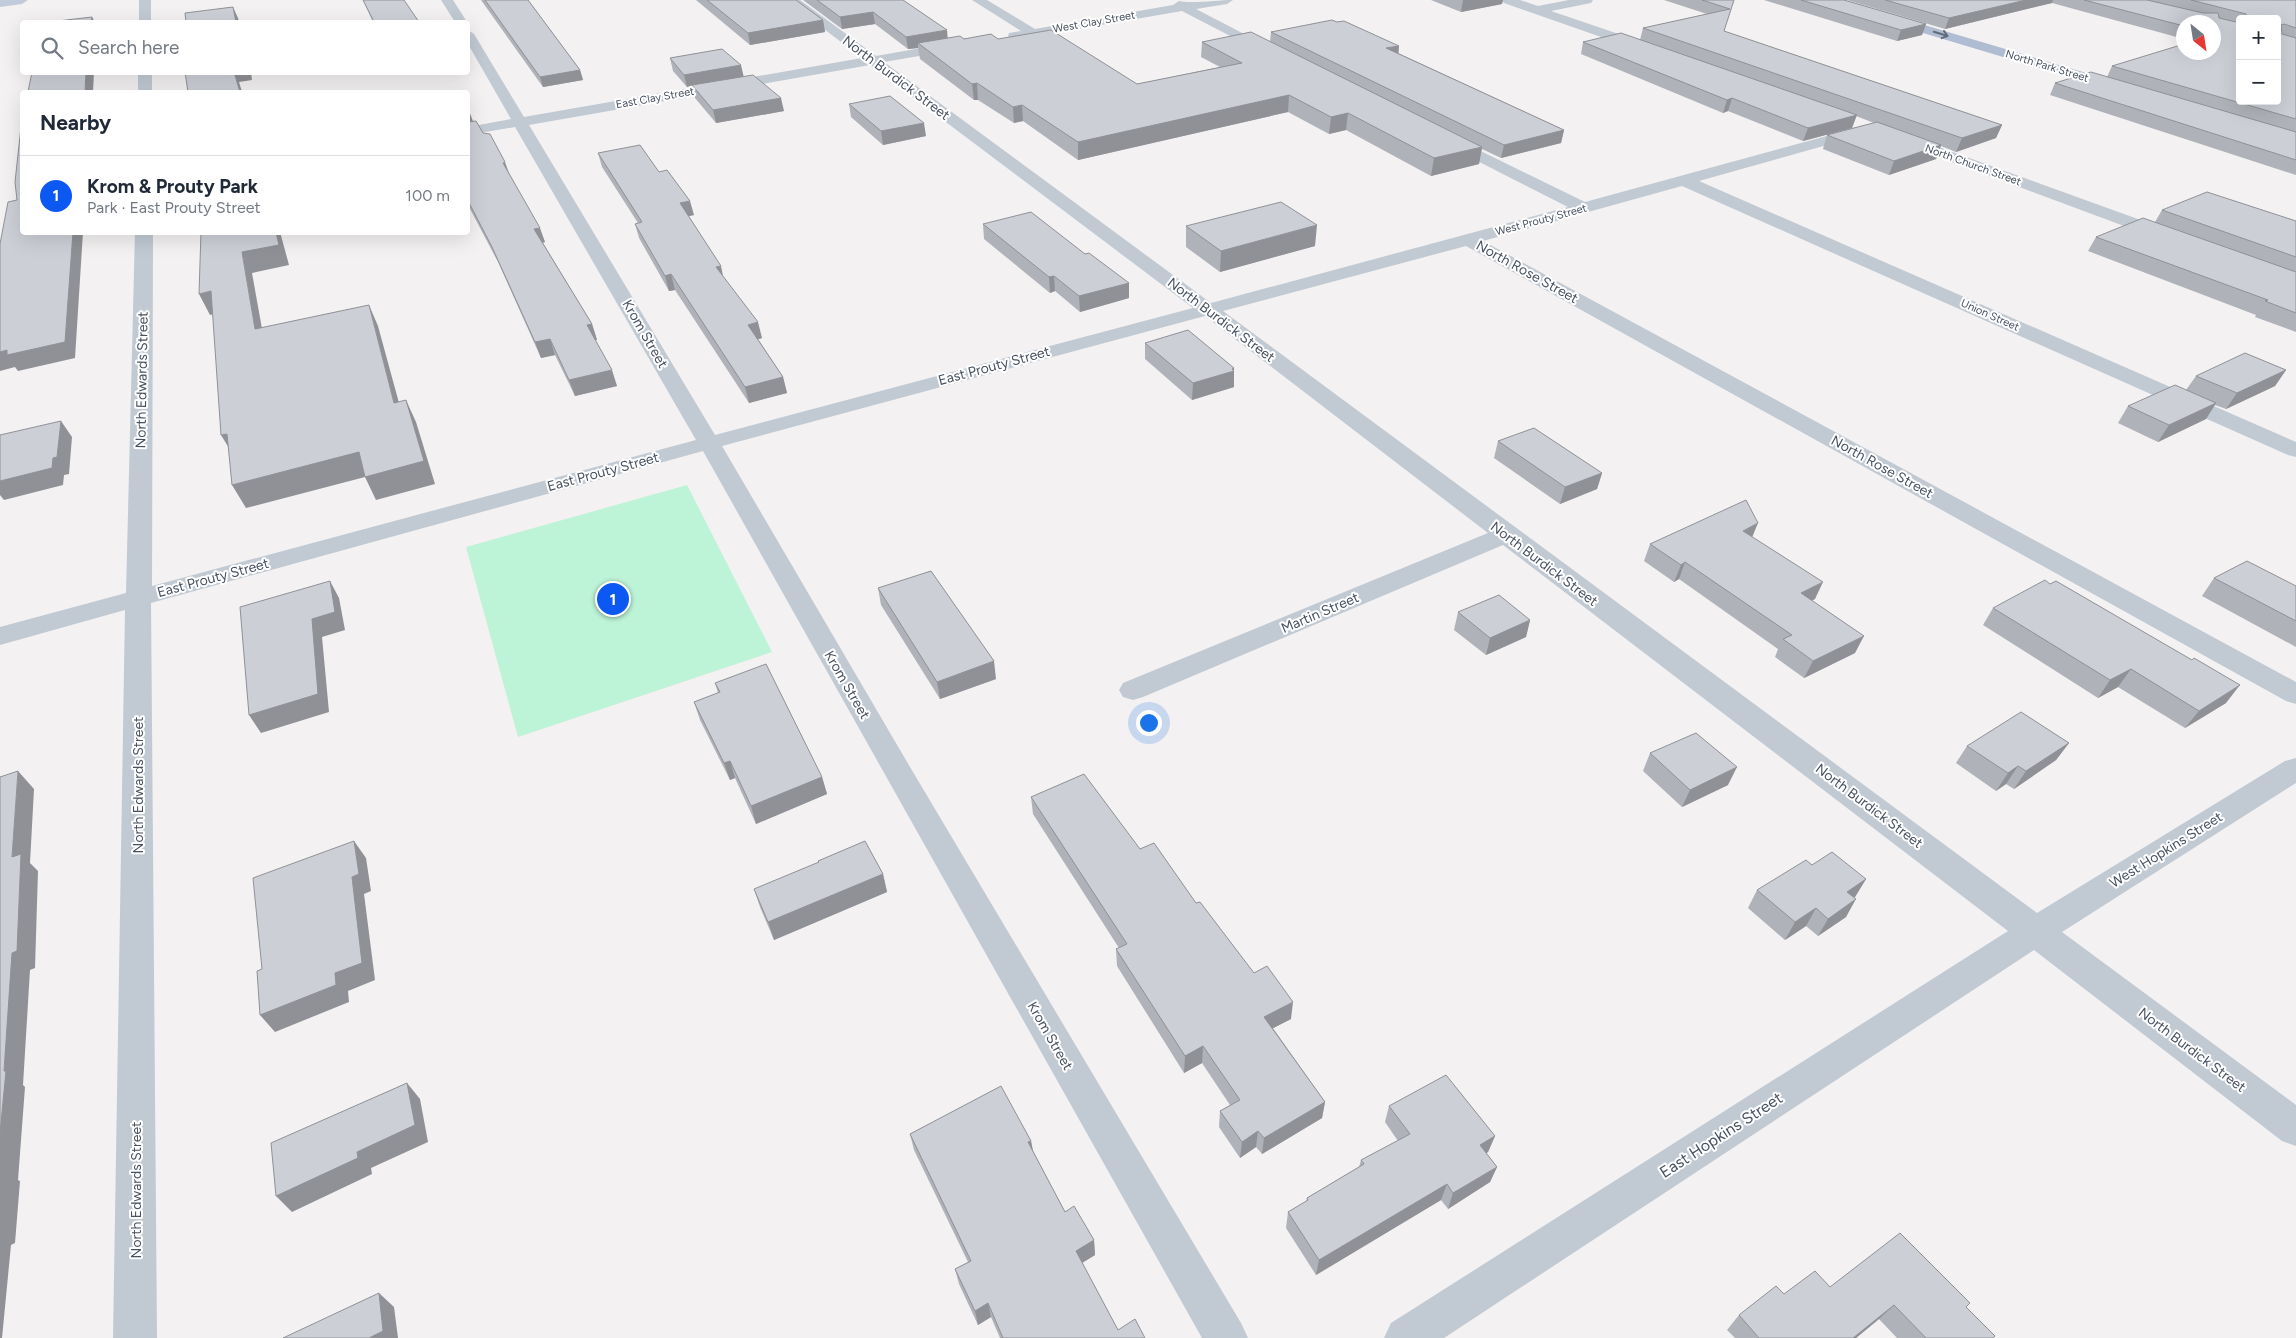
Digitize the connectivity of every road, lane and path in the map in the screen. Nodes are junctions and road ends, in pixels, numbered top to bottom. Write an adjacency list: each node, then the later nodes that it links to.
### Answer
1 (22, 0): 11 (street)
2 (145, 0): 14 (street)
3 (447, 0): 15 (street)
4 (792, 0): 22 (street, North Burdick Street)
5 (978, 0): 16 (street)
6 (1169, 0): 12 (street)
7 (1228, 0): 12 (street, West Clay Street)
8 (1508, 0): 13 (street)
9 (1587, 0): 13 (street)
10 (1827, 0): 24 (main road, North Park Street, one-way to 24)
11 (0, 3)
12 (1183, 7): 16 (street, West Clay Street); 21 (street)
13 (1536, 10): 20 (street)
14 (145, 20)
15 (460, 20)
16 (1034, 33): 18 (street, West Clay Street)
17 (470, 37): 27 (street, Krom Street)
18 (1006, 38)
19 (968, 44): 22 (street)
20 (1658, 53)
21 (1279, 56)
22 (872, 61): 27 (street, East Clay Street); 36 (street, North Burdick Street)
23 (145, 75): 25 (street)
24 (2124, 89)
25 (145, 90)
26 (1845, 118): 31 (street, West Prouty Street)
27 (520, 122): 28 (street, East Clay Street); 37 (street, Krom Street)
28 (470, 131)
29 (1436, 134): 32 (street)
30 (1892, 134): 35 (street, North Church Street)
31 (1683, 180): 32 (street, West Prouty Street); 38 (street, Union Street)
32 (1583, 208): 34 (street, West Prouty Street)
33 (144, 235): 40 (street, North Edwards Street)
34 (1468, 240): 36 (street, West Prouty Street); 43 (street, North Rose Street)
35 (2177, 240)
36 (1207, 308): 37 (street, East Prouty Street); 39 (street, North Burdick Street)
37 (709, 443): 40 (street, East Prouty Street); 48 (street, Krom Street)
38 (2296, 450)
39 (1506, 535): 42 (street, Martin Street); 45 (street, North Burdick Street)
40 (139, 598): 41 (street, East Prouty Street); 47 (street, North Edwards Street)
41 (0, 636)
42 (1133, 690)
43 (2296, 694)
44 (2296, 769): 45 (street, West Hopkins Street)
45 (2036, 931): 46 (street, North Burdick Street); 49 (street, East Hopkins Street)
46 (2296, 1128)
47 (135, 1338)
48 (1226, 1338)
49 (1406, 1338)

